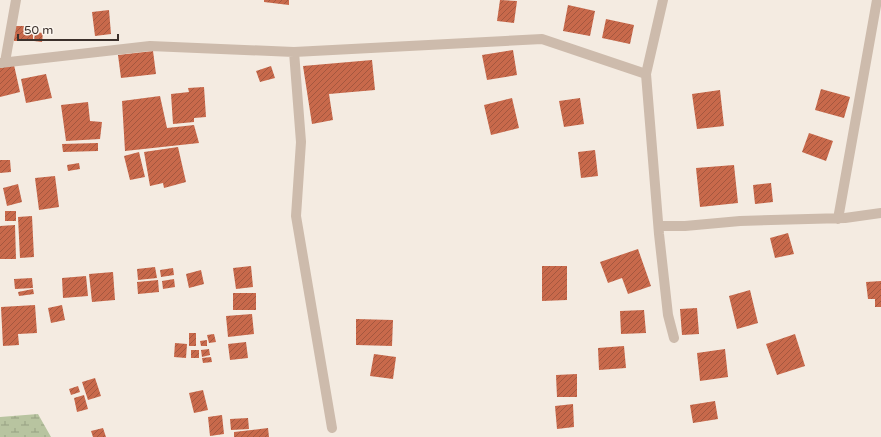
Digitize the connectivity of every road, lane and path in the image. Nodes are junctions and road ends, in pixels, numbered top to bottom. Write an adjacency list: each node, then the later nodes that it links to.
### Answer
1 (16, 0): 5 (street)
2 (663, 0): 6 (street)
3 (878, 0): 8 (street)
4 (294, 52): 5 (street); 6 (street); 11 (street)
5 (3, 62)
6 (646, 74): 9 (street)
7 (881, 213): 8 (street)
8 (838, 219): 9 (street)
9 (659, 226): 10 (street)
10 (674, 338)
11 (332, 428)

